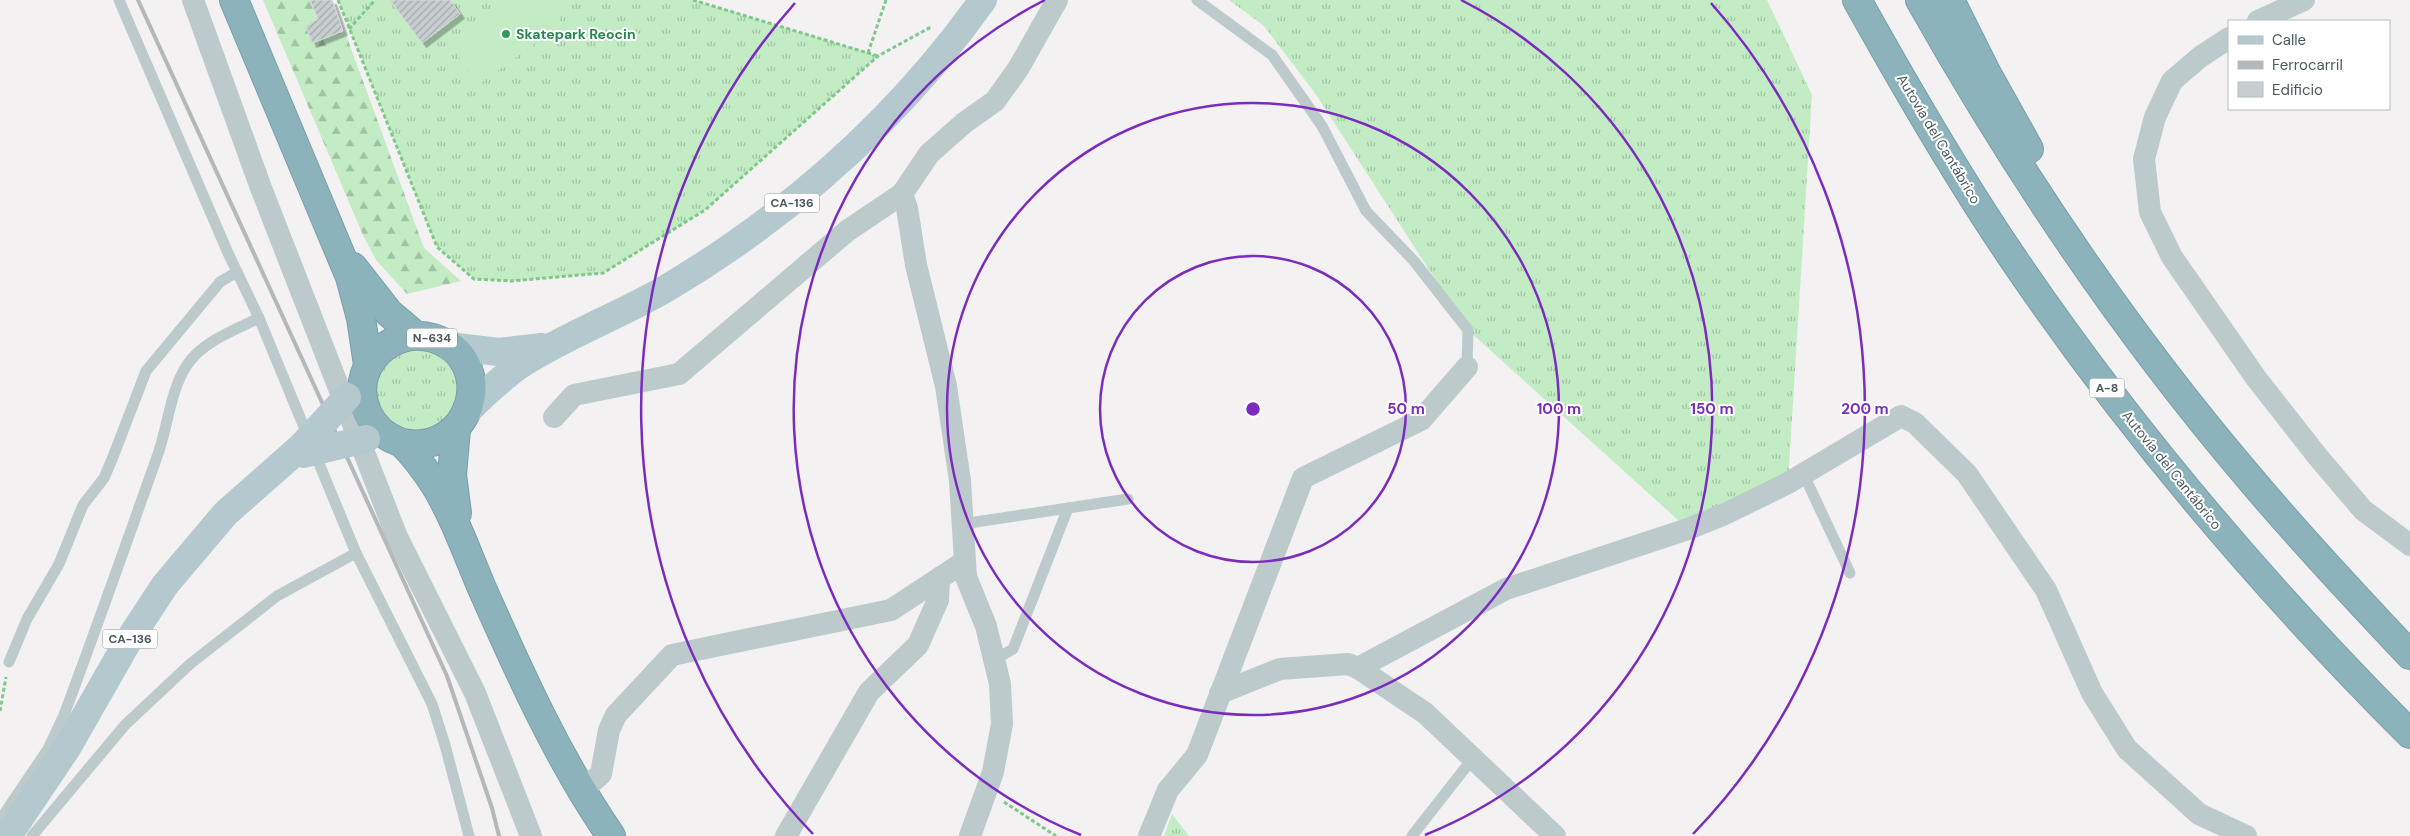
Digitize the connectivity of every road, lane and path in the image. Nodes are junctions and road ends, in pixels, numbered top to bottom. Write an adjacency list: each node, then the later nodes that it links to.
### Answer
1 (119, 0): 24 (lane)
2 (194, 0): 62 (street)
3 (234, 0): 23 (highway, N-634)
4 (338, 0): 17 (path)
5 (375, 0): 17 (path)
6 (692, 0): 20 (path)
7 (886, 0): 20 (path)
8 (983, 0): 27 (main road, CA-136)
9 (1057, 0): 22 (street)
10 (1197, 0): 29 (lane)
11 (1837, 0): 46 (highway)
12 (1858, 0): 46 (highway, Autovía del Cantábrico / A-8)
13 (1920, 0): 43 (highway)
14 (1950, 0): 43 (highway)
15 (2304, 0): 16 (street)
16 (2260, 20)
17 (349, 29): 21 (path)
18 (931, 34): 21 (path)
19 (2228, 39): 40 (street)
20 (868, 53): 21 (path)
21 (878, 56)
22 (902, 194): 31 (street); 38 (street)
23 (337, 242): 26 (highway, N-634); 30 (highway, N-634)
24 (237, 272): 25 (lane); 49 (lane)
25 (259, 318): 41 (lane); 57 (lane)
26 (415, 336): 28 (highway, N-634); 30 (highway, N-634)
27 (554, 345): 28 (main road); 32 (main road)
28 (449, 346): 32 (highway, N-634)
29 (1467, 367): 51 (street)
30 (360, 380): 33 (highway, N-634); 34 (main road, CA-136, bridge)
31 (554, 417)
32 (462, 419): 33 (highway); 39 (highway, N-634)
33 (384, 439): 34 (main road, CA-136, bridge); 39 (highway, N-634)
34 (295, 455): 59 (main road, CA-136)
35 (1803, 473): 44 (lane); 50 (street); 69 (street)
36 (1128, 499): 37 (lane)
37 (1068, 508): 38 (lane); 48 (lane)
38 (962, 524): 42 (street)
39 (463, 542): 55 (highway, N-634)
40 (2410, 545)
41 (356, 553): 60 (lane); 61 (lane)
42 (964, 562): 45 (street); 48 (street)
43 (2325, 566): 47 (highway)
44 (1850, 573)
45 (939, 578): 55 (street); 64 (street)
46 (2295, 616): 53 (highway, Autovía del Cantábrico / A-8)
47 (2410, 656)
48 (994, 660): 56 (street)
49 (9, 662): 52 (path)
50 (1358, 668): 51 (street); 54 (street)
51 (1220, 693): 67 (street)
52 (0, 711)
53 (2410, 734)
54 (1472, 758): 58 (lane); 68 (street)
55 (582, 791): 63 (highway, N-634)
56 (987, 791): 65 (street); 66 (path)
57 (0, 820)
58 (1416, 834)
59 (8, 836)
60 (32, 836)
61 (469, 836)
62 (531, 836)
63 (611, 836)
64 (786, 836)
65 (970, 836)
66 (1056, 836)
67 (1149, 836)
68 (1555, 836)
69 (2246, 836)

